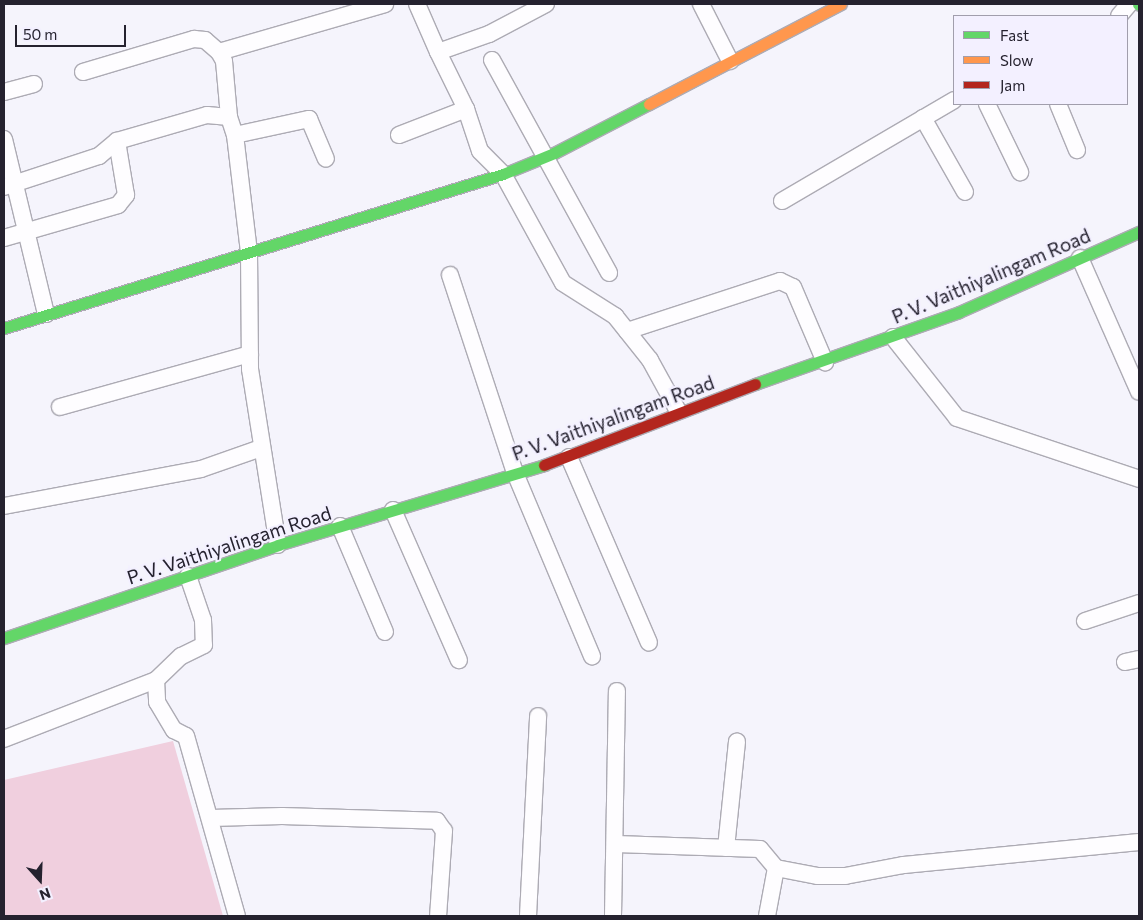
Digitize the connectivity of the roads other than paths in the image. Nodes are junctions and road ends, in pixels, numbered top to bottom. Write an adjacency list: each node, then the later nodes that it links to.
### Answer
1 (385, 4): 8 (street)
2 (417, 4): 9 (street)
3 (546, 4): 9 (street)
4 (701, 4): 11 (street)
5 (841, 4): 11 (street)
6 (1129, 4): 7 (street)
7 (1120, 15)
8 (219, 52): 12 (street); 19 (street)
9 (438, 52): 18 (street)
10 (492, 60): 26 (street)
11 (730, 61): 26 (street)
12 (83, 72)
13 (34, 84): 14 (street)
14 (4, 92)
15 (953, 101): 20 (street)
16 (987, 105): 28 (street)
17 (1058, 105): 25 (street)
18 (466, 109): 21 (street); 29 (street)
19 (229, 117): 22 (street); 24 (street)
20 (923, 118): 31 (street); 32 (street)
21 (399, 134)
22 (235, 135): 27 (street); 36 (street)
23 (4, 139): 30 (street)
24 (117, 141): 30 (street); 33 (street)
25 (1077, 150)
26 (547, 156): 29 (street); 38 (street)
27 (326, 159)
28 (1020, 172)
29 (503, 174): 36 (street); 42 (street)
30 (9, 185): 33 (street)
31 (965, 192)
32 (782, 201)
33 (26, 231): 35 (street); 40 (street)
34 (1139, 232): 37 (street, P. V. Vaithiyalingam Road)
35 (4, 238)
36 (249, 252): 40 (street); 44 (street)
37 (1080, 258): 43 (street, P. V. Vaithiyalingam Road); 46 (street)
38 (609, 273)
39 (450, 276): 51 (street)
40 (46, 314): 41 (street)
41 (4, 328)
42 (627, 331): 45 (street); 48 (street)
43 (893, 337): 45 (street, P. V. Vaithiyalingam Road); 52 (street)
44 (250, 354): 47 (street); 49 (street)
45 (825, 362): 48 (street, P. V. Vaithiyalingam Road)
46 (1139, 392)
47 (60, 407)
48 (678, 411): 50 (street, P. V. Vaithiyalingam Road)
49 (261, 448): 53 (street); 56 (street)
50 (569, 456): 51 (street, P. V. Vaithiyalingam Road); 62 (street)
51 (515, 473): 54 (street, P. V. Vaithiyalingam Road); 63 (street)
52 (1139, 479)
53 (4, 506)
54 (393, 510): 55 (street, P. V. Vaithiyalingam Road); 64 (street)
55 (340, 526): 56 (street, P. V. Vaithiyalingam Road); 60 (street)
56 (278, 545): 57 (street, P. V. Vaithiyalingam Road)
57 (188, 576): 61 (street, P. V. Vaithiyalingam Road); 65 (street)
58 (1139, 603): 59 (street)
59 (1085, 621)
60 (386, 632)
61 (4, 638)
62 (649, 643)
63 (592, 656)
64 (459, 660)
65 (156, 680): 68 (street); 70 (street)
66 (617, 690): 72 (street)
67 (538, 716): 77 (street)
68 (4, 739)
69 (737, 742): 73 (street)
70 (211, 818): 75 (street); 76 (street)
71 (1139, 842): 74 (street)
72 (616, 844): 73 (street); 78 (street)
73 (726, 848): 74 (street)
74 (776, 868): 79 (street)
75 (236, 916)
76 (438, 916)
77 (528, 916)
78 (613, 916)
79 (767, 916)

